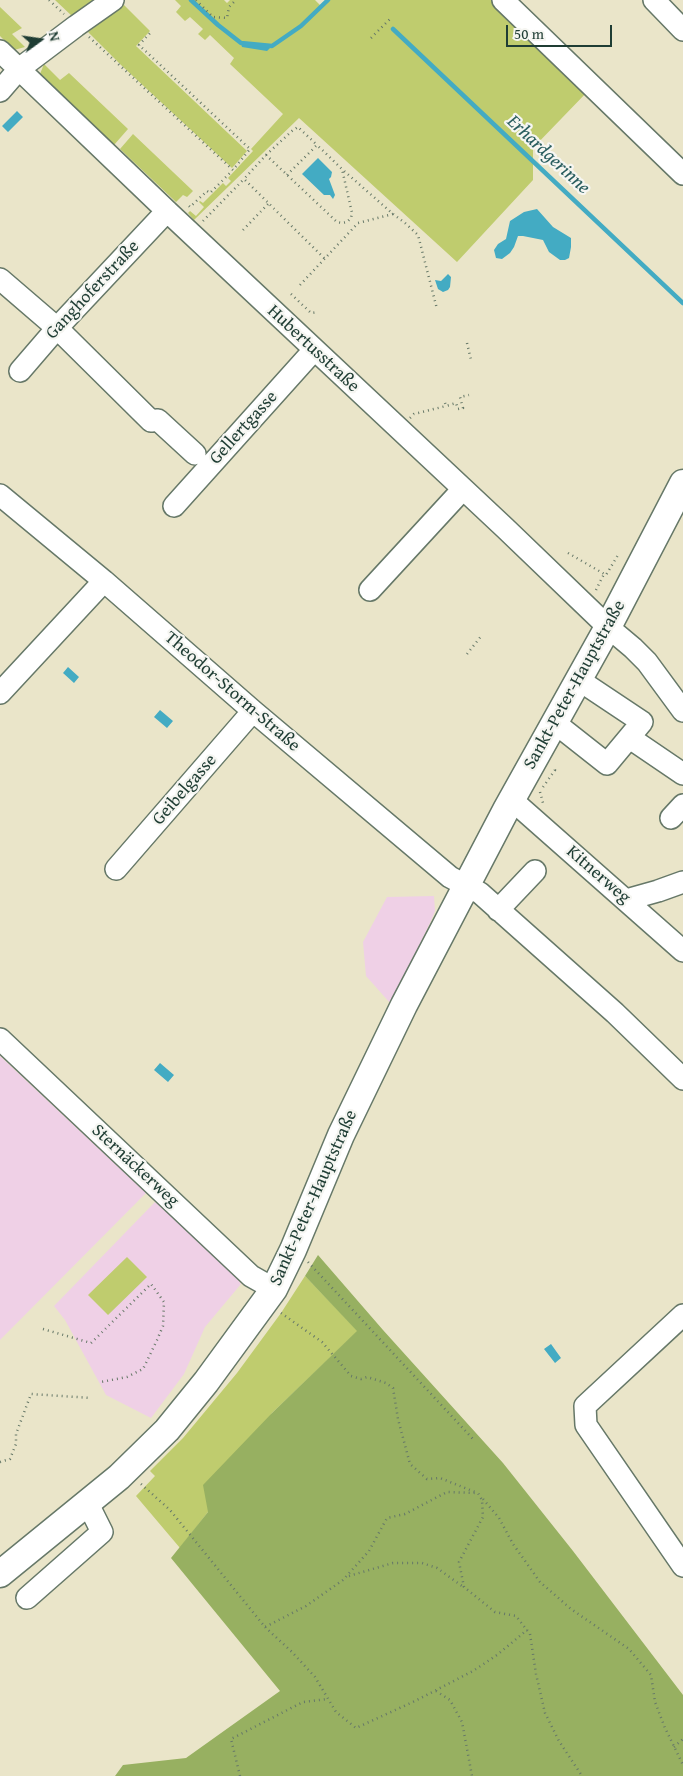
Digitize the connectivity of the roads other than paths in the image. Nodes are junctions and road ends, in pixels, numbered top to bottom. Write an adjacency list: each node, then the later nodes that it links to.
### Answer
1 (114, 0): 6 (street)
2 (503, 0): 8 (street)
3 (654, 0): 4 (street)
4 (683, 30)
5 (0, 51): 6 (street, Hubertusstraße)
6 (19, 69): 7 (street); 9 (street, Hubertusstraße)
7 (0, 91)
8 (683, 174)
9 (176, 208): 11 (street, Ganghoferstraße); 12 (street, Hubertusstraße)
10 (0, 279): 11 (street)
11 (57, 328): 13 (street, Ganghoferstraße); 14 (street)
12 (314, 350): 15 (street, Hubertusstraße); 18 (street, Gellertgasse)
13 (20, 371)
14 (195, 454)
15 (463, 489): 20 (street); 21 (street, Hubertusstraße)
16 (680, 494): 21 (main road, Sankt-Peter-Hauptstraße)
17 (0, 495): 19 (street, Theodor-Storm-Straße)
18 (174, 506)
19 (104, 581): 23 (street); 24 (street, Theodor-Storm-Straße)
20 (370, 590)
21 (608, 627): 22 (main road, Sankt-Peter-Hauptstraße); 25 (street, Hubertusstraße)
22 (579, 680): 26 (main road, Sankt-Peter-Hauptstraße); 27 (street)
23 (0, 693)
24 (254, 711): 30 (street, Geibelgasse); 33 (street, Theodor-Storm-Straße)
25 (683, 711)
26 (555, 723): 27 (street); 29 (main road, Sankt-Peter-Hauptstraße)
27 (630, 738): 28 (street)
28 (683, 774)
29 (512, 800): 33 (main road, Sankt-Peter-Hauptstraße); 34 (street, Kitnerweg)
30 (116, 868)
31 (535, 871): 35 (street)
32 (683, 882): 34 (street)
33 (466, 886): 35 (street); 39 (main road, Sankt-Peter-Hauptstraße)
34 (626, 900): 36 (street, Kitnerweg)
35 (498, 910): 38 (street)
36 (683, 951)
37 (0, 1039): 39 (street, Sternäckerweg)
38 (683, 1079)
39 (277, 1300): 41 (main road, Sankt-Peter-Hauptstraße)
40 (683, 1315): 42 (street)
41 (88, 1502): 43 (main road, Sankt-Peter-Hauptstraße); 44 (street)
42 (683, 1566)
43 (0, 1574)
44 (27, 1598)

